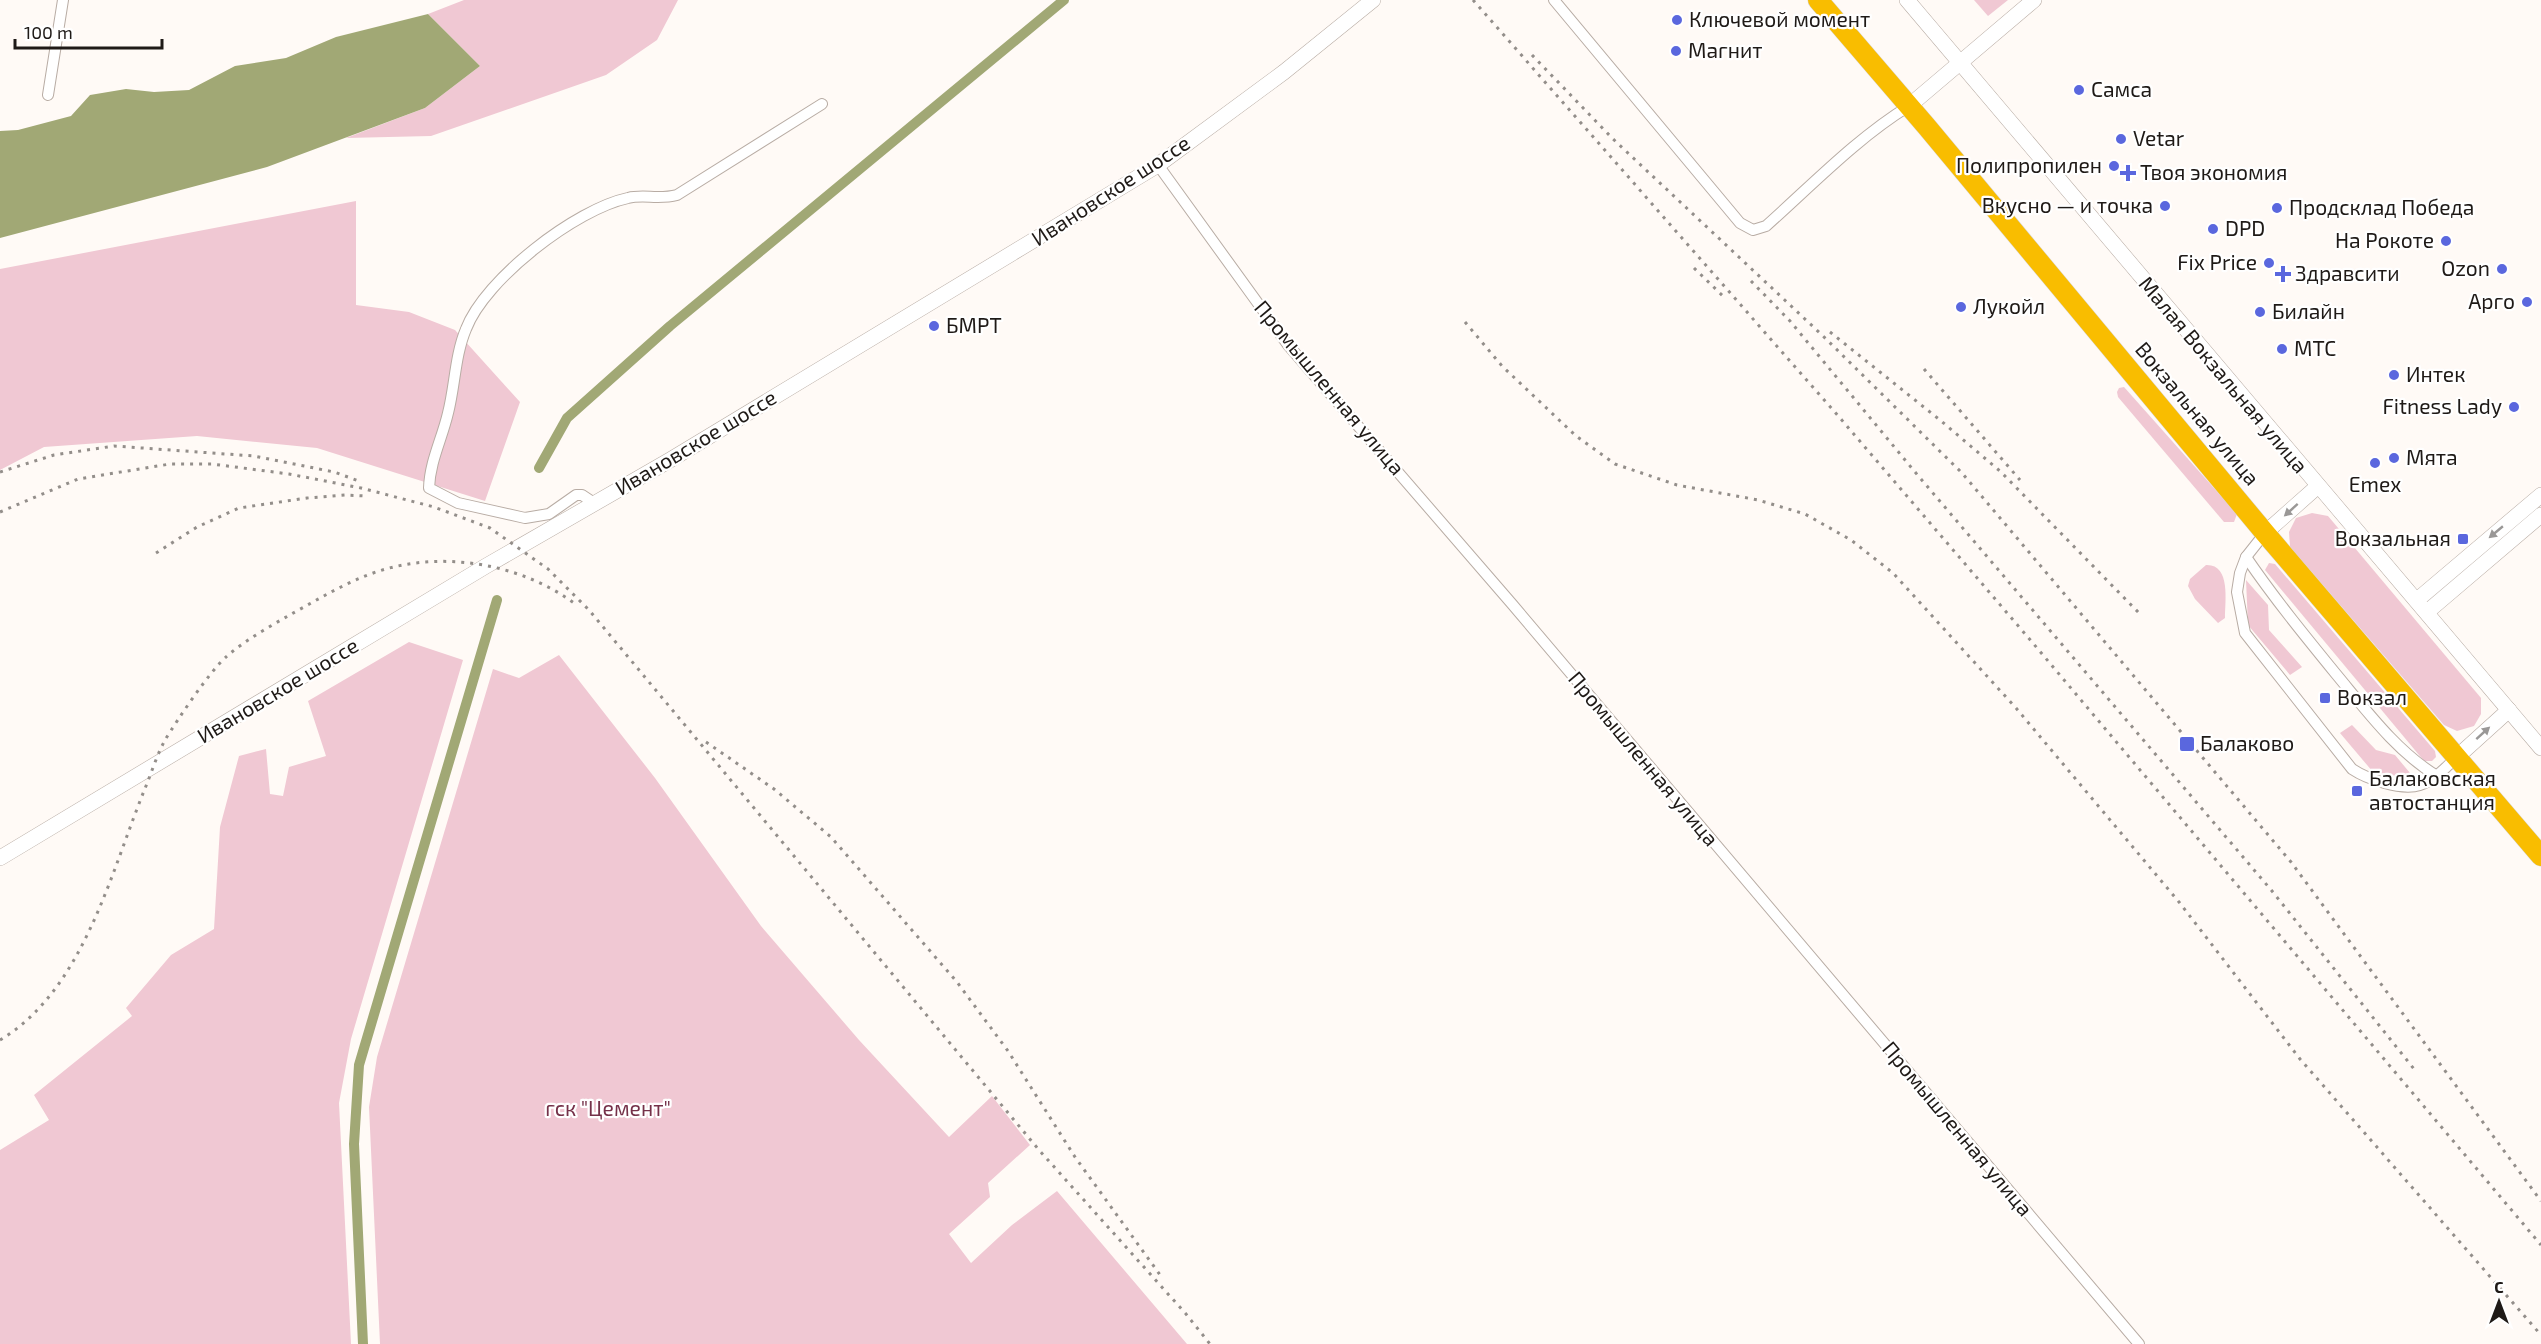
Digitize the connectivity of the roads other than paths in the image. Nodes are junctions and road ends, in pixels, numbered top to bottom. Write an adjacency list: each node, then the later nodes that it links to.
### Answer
1 (63, 0): 8 (street)
2 (1373, 0): 11 (street, Ивановское шоссе)
3 (1555, 0): 10 (street)
4 (1818, 0): 10 (highway, Вокзальная улица)
5 (1907, 0): 7 (street, Малая Вокзальная улица)
6 (2034, 0): 7 (street)
7 (1959, 64): 10 (street); 12 (street, Малая Вокзальная улица)
8 (48, 95)
9 (822, 104): 14 (street)
10 (1909, 106): 16 (highway, Вокзальная улица)
11 (1158, 165): 14 (street, Ивановское шоссе); 25 (street, Промышленная улица)
12 (2318, 486): 16 (street, one-way to 16); 18 (street, Малая Вокзальная улица)
13 (2541, 495): 18 (street, one-way to 18)
14 (594, 503): 24 (street, Ивановское шоссе)
15 (2541, 515): 18 (street)
16 (2265, 533): 17 (street); 21 (highway, Вокзальная улица)
17 (2246, 557): 22 (street); 22 (street)
18 (2422, 606): 19 (street, Малая Вокзальная улица)
19 (2509, 710): 20 (street, Малая Вокзальная улица); 21 (street, one-way to 19)
20 (2541, 748)
21 (2457, 757): 22 (street); 23 (highway, Вокзальная улица)
22 (2437, 776)
23 (2541, 856)
24 (0, 858)
25 (2139, 1344)

